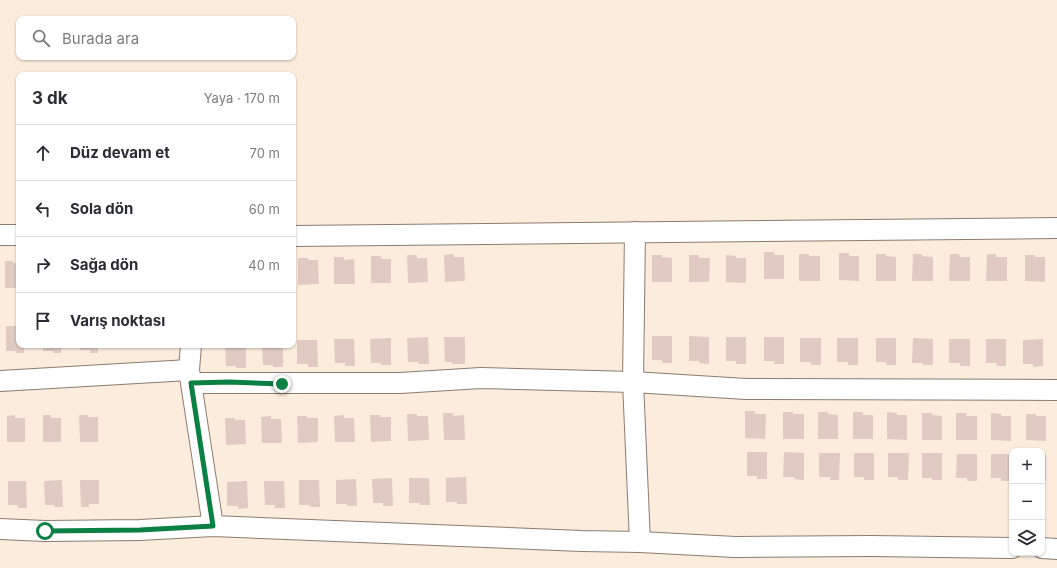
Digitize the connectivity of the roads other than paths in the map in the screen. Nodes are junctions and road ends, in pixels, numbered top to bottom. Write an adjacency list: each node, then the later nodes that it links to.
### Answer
1 (1057, 228): 2 (street)
2 (635, 232): 5 (street); 9 (street)
3 (0, 235): 4 (street)
4 (16, 235)
5 (296, 236)
6 (191, 348): 7 (street)
7 (190, 377): 8 (street); 9 (street); 11 (street)
8 (0, 380)
9 (633, 382): 10 (street); 13 (street)
10 (1057, 390)
11 (213, 526): 12 (street); 13 (street)
12 (0, 529)
13 (640, 542): 14 (street)
14 (1009, 548)
15 (1045, 548): 16 (street)
16 (1057, 548)

